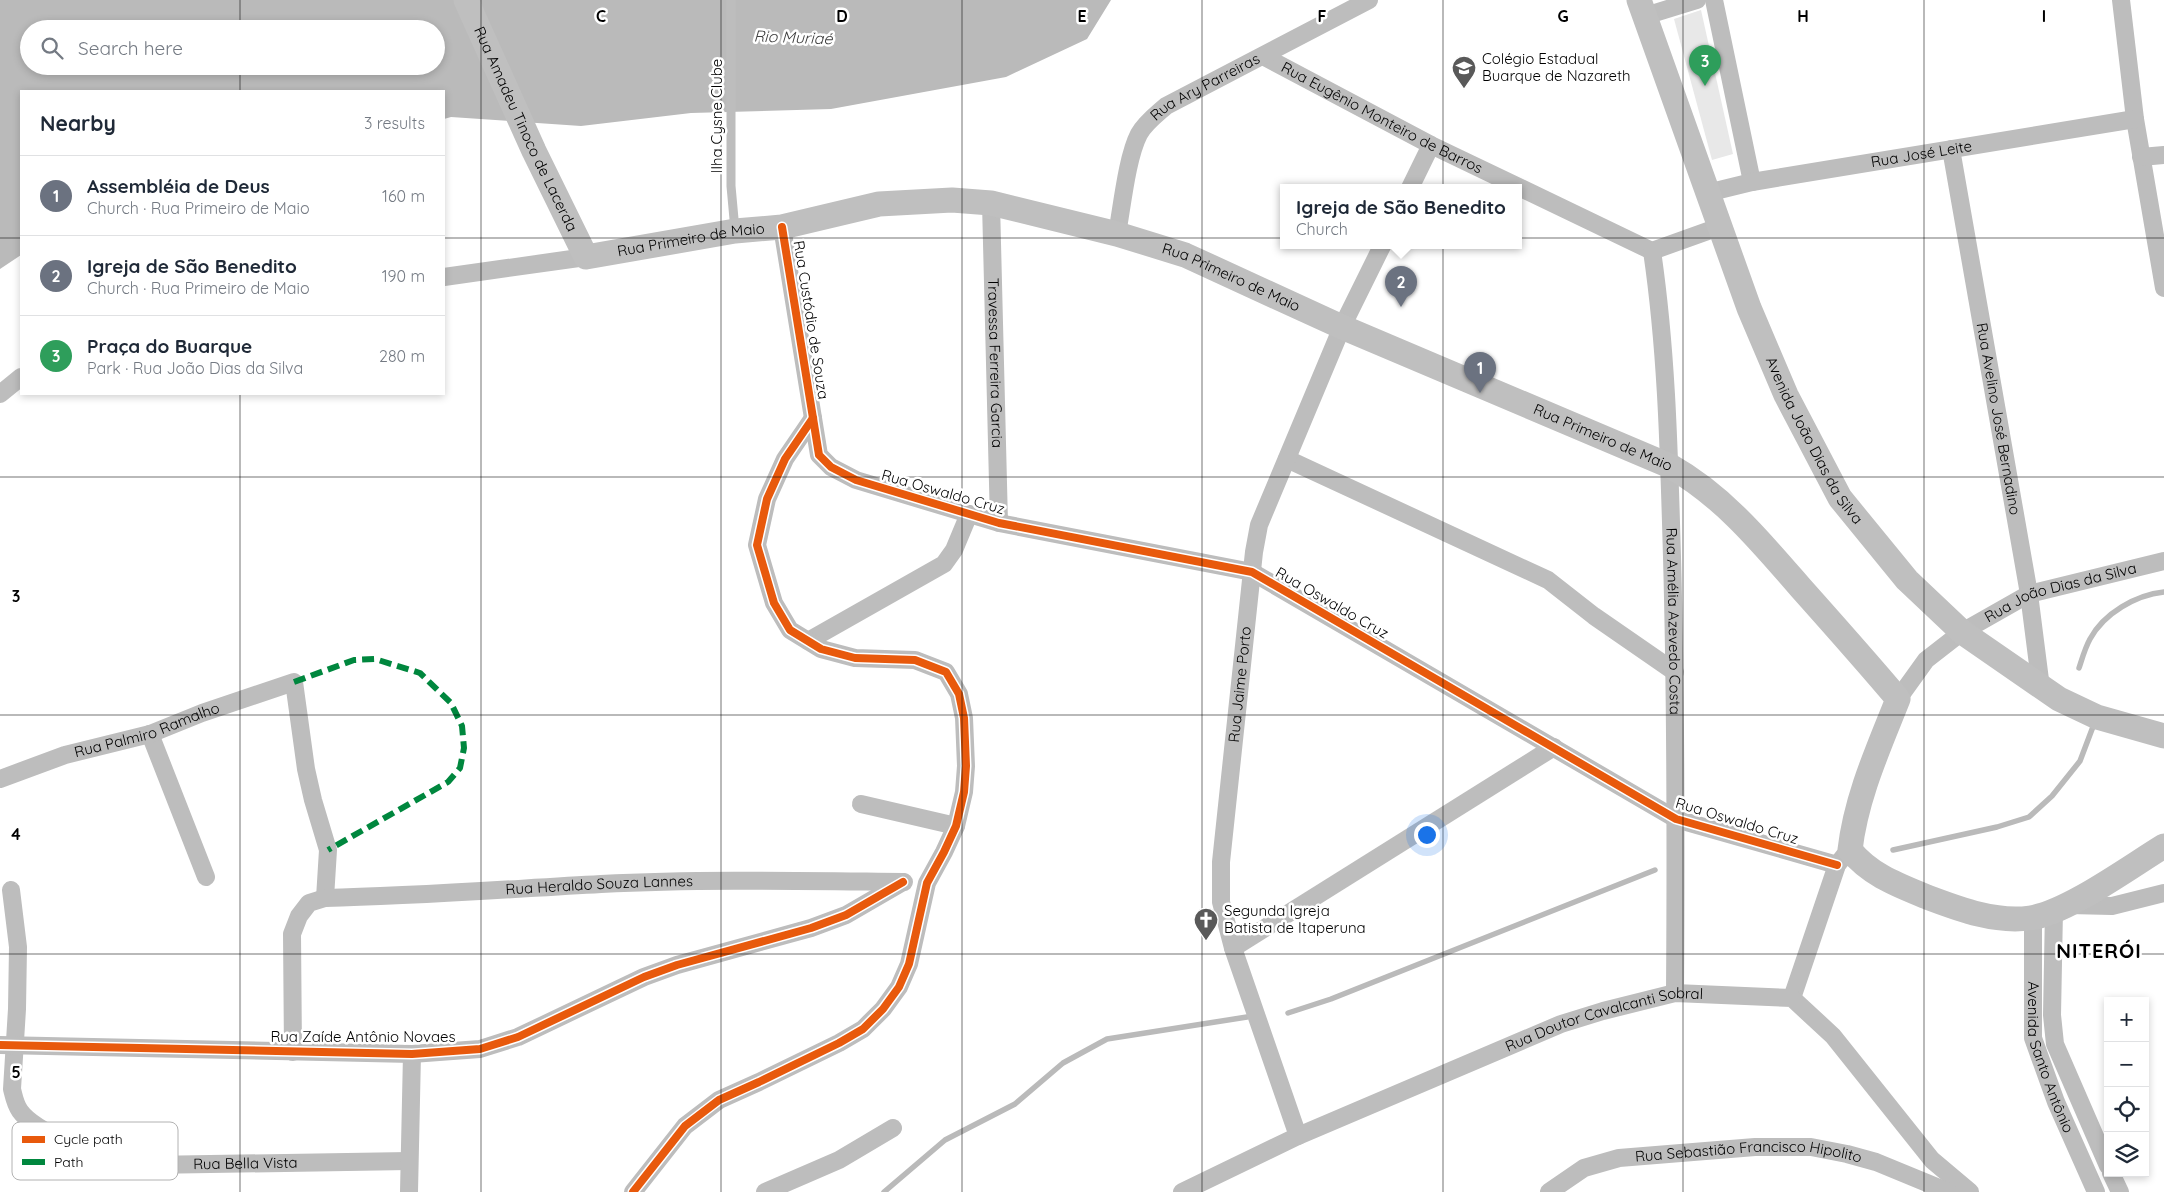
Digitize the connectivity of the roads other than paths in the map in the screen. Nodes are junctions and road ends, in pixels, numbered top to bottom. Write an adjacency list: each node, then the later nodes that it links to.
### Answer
1 (466, 0): 26 (main road, Rua Amadeu Tinoco de Lacerda)
2 (731, 0): 22 (lane, Ilha Cysne Clube)
3 (1369, 0): 8 (street, Rua Ary Parreiras)
4 (1697, 0): 7 (street)
5 (1714, 0): 14 (street)
6 (2121, 0): 9 (street)
7 (1642, 8): 18 (main road, Avenida João Dias da Silva)
8 (1262, 56): 10 (street, Rua Eugênio Monteiro de Barros); 23 (street, Rua Ary Parreiras)
9 (2135, 119): 11 (street, Rua José Leite); 13 (street)
10 (1430, 145): 15 (street); 16 (street, Rua Eugênio Monteiro de Barros)
11 (1951, 149): 14 (street, Rua José Leite); 39 (street, Rua Avelino José Bernadino)
12 (2164, 155): 13 (street)
13 (2141, 156): 28 (street)
14 (1752, 182): 18 (street, Rua José Leite)
15 (1412, 184)
16 (1511, 184)
17 (1522, 189): 25 (street, Rua Eugênio Monteiro de Barros)
18 (1707, 192): 21 (main road, Avenida João Dias da Silva)
19 (991, 203): 20 (main road, Rua Primeiro de Maio); 23 (main road, Rua Primeiro de Maio); 36 (street, Travessa Ferreira Garcia)
20 (782, 227): 22 (main road, Rua Primeiro de Maio); 32 (street, Rua Custódio de Souza)
21 (1720, 227): 25 (street); 40 (main road, Avenida João Dias da Silva)
22 (735, 231): 26 (main road, Rua Primeiro de Maio)
23 (1117, 234): 29 (main road, Rua Primeiro de Maio)
24 (1381, 249): 29 (street, Rua Jaime Porto)
25 (1652, 252): 34 (street, Rua Amélia Azevedo Costa)
26 (586, 257): 27 (street, Rua Primeiro de Maio)
27 (445, 277)
28 (2164, 288)
29 (1342, 327): 33 (street, Rua Jaime Porto); 34 (main road, Rua Primeiro de Maio)
30 (20, 378): 31 (street)
31 (0, 394)
32 (813, 418): 35 (street, Rua Oswaldo Cruz); 41 (street)
33 (1287, 458): 38 (street, Rua Jaime Porto); 42 (street)
34 (1670, 466): 42 (street, Rua Amélia Azevedo Costa); 44 (main road, Rua Primeiro de Maio)
35 (969, 514): 36 (street, Rua Oswaldo Cruz); 41 (street)
36 (999, 523): 38 (street, Rua Oswaldo Cruz)
37 (2164, 561): 39 (street, Rua João Dias da Silva)
38 (1252, 572): 47 (street, Rua Oswaldo Cruz); 61 (street, Rua Jaime Porto)
39 (2029, 594): 40 (street, Rua João Dias da Silva); 43 (street, Rua Avelino José Bernadino)
40 (1962, 632): 43 (main road, Avenida João Dias da Silva); 44 (street, Rua João Dias da Silva)
41 (808, 641): 51 (street)
42 (1675, 672): 50 (street, Rua Amélia Azevedo Costa)
43 (2041, 688): 46 (main road, Avenida João Dias da Silva)
44 (1898, 698): 53 (main road)
45 (150, 734): 48 (street, Rua Palmiro Ramalho); 54 (street); 59 (street, Rua Palmiro Ramalho)
46 (2164, 736)
47 (1554, 747): 50 (street, Rua Oswaldo Cruz); 61 (street)
48 (0, 779)
49 (862, 804): 51 (street)
50 (1676, 819): 53 (street, Rua Oswaldo Cruz); 62 (street, Rua Amélia Azevedo Costa)
51 (956, 826): 56 (street)
52 (2164, 846): 60 (main road)
53 (1844, 857): 60 (main road); 63 (street)
54 (206, 877)
55 (903, 882): 56 (street, Rua Heraldo Souza Lannes); 59 (street, Rua Heraldo Souza Lannes); 66 (street, Rua Zaíde Antônio Novaes)
56 (927, 883): 75 (street)
57 (11, 890): 64 (street, Rua Bella Vista)
58 (2164, 893): 60 (street)
59 (325, 898): 65 (street, Rua Heraldo Souza Lannes)
60 (2051, 911): 70 (street, Avenida Santo Antônio); 81 (street, Avenida Santo Antônio)
61 (1233, 948): 69 (street, Rua Jaime Porto)
62 (1675, 993): 63 (street, Rua Doutor Cavalcanti Sobral); 69 (street, Rua Doutor Cavalcanti Sobral)
63 (1792, 998): 80 (street)
64 (7, 1044): 65 (street, Rua Zaíde Antônio Novaes); 67 (street, Rua Bella Vista)
65 (293, 1052): 66 (street, Rua Zaíde Antônio Novaes)
66 (412, 1054): 71 (street)
67 (30, 1122)
68 (893, 1128): 76 (street)
69 (1298, 1136): 77 (street, Rua Doutor Cavalcanti Sobral)
70 (2104, 1157)
71 (410, 1161): 72 (street, Rua Bella Vista); 74 (street)
72 (178, 1166)
73 (2113, 1177): 82 (street)
74 (410, 1192)
75 (632, 1192)
76 (765, 1192)
77 (1182, 1192)
78 (1549, 1192): 79 (street, Rua Sebastião Francisco Hipolito)
79 (1949, 1192)
80 (1970, 1192)
81 (2096, 1192)
82 (2120, 1192)

